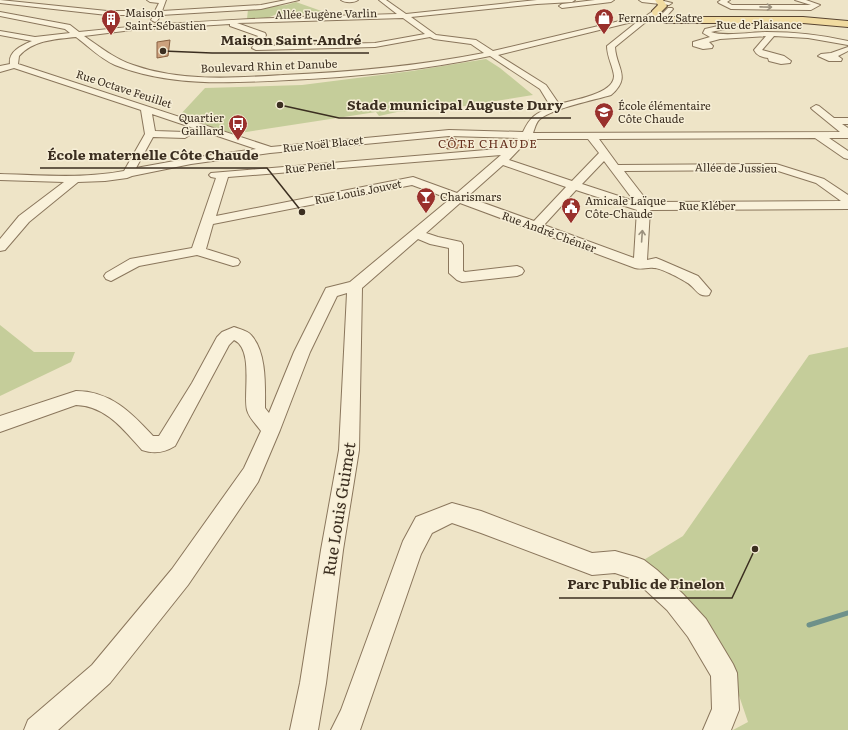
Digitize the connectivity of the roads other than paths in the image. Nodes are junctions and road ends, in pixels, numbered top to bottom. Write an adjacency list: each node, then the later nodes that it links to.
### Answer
1 (150, 0): 17 (street)
2 (261, 0): 15 (street)
3 (296, 0): 15 (street)
4 (344, 0): 5 (street)
5 (355, 0)
6 (382, 0): 19 (street)
7 (572, 0): 19 (street)
8 (611, 0): 19 (street)
9 (642, 0): 16 (street)
10 (727, 0): 11 (street, one-way to 11)
11 (798, 0)
12 (0, 1): 14 (street)
13 (223, 1): 15 (street)
14 (46, 3): 17 (street); 21 (street)
15 (231, 5): 17 (street); 22 (street)
16 (665, 8): 20 (main road); 24 (street); 24 (street); 25 (main road)
17 (158, 13): 26 (street)
18 (0, 14): 21 (street, Boulevard Rhin et Danube)
19 (406, 18): 22 (street); 29 (street)
20 (732, 19): 25 (main road); 31 (street, Rue de Plaisance)
21 (36, 20): 28 (street, Boulevard Rhin et Danube); 33 (street)
22 (232, 23): 23 (street, Allée Eugène Varlin); 26 (street); 29 (street)
23 (393, 23)
24 (642, 23): 38 (street, Boulevard Rhin et Danube); 43 (street)
25 (848, 23)
26 (152, 26): 28 (street)
27 (0, 33): 32 (street)
28 (78, 34): 33 (street); 38 (street, Boulevard Rhin et Danube)
29 (430, 35): 38 (street)
30 (771, 35): 31 (street, Rue de Plaisance); 36 (street, Rue de Plaisance); 40 (street)
31 (718, 37): 35 (street)
32 (33, 38): 33 (street); 34 (street)
33 (44, 38): 41 (street)
34 (10, 43)
35 (704, 43)
36 (848, 43)
37 (848, 49): 39 (street)
38 (492, 54): 43 (street)
39 (832, 55)
40 (772, 58)
41 (14, 65): 42 (street); 45 (street, Rue Octave Feuillet)
42 (0, 69)
43 (557, 108): 53 (street)
44 (816, 108): 46 (street)
45 (146, 109): 48 (street); 56 (street, Rue Octave Feuillet)
46 (832, 121): 47 (street); 49 (street)
47 (848, 121)
48 (150, 134): 50 (street); 65 (street)
49 (848, 134): 51 (street, Rue Noël Blacet)
50 (185, 135)
51 (817, 135): 54 (street, Rue Noël Blacet); 59 (street)
52 (408, 136): 53 (street, Rue Noël Blacet); 55 (street, Rue Noël Blacet); 60 (street)
53 (526, 136): 54 (street, Rue Noël Blacet); 57 (street)
54 (591, 136): 58 (street)
55 (285, 148): 56 (street, Rue Noël Blacet); 62 (street)
56 (270, 150): 65 (street, Rue Noël Blacet)
57 (513, 151): 60 (street); 61 (street)
58 (604, 154): 63 (street); 68 (street)
59 (848, 156)
60 (416, 158): 64 (street)
61 (501, 161): 68 (street, Rue Kléber); 69 (street)
62 (290, 168): 64 (street, Rue Penel); 73 (street, Rue Penel)
63 (615, 168): 70 (street, Allée de Jussieu); 72 (street)
64 (409, 170): 69 (street, Rue André Chénier); 73 (street, Rue Louis Jouvet)
65 (127, 175): 67 (street, Rue Noël Blacet)
66 (0, 177): 67 (street, Rue Noël Blacet)
67 (75, 179): 76 (street)
68 (575, 186): 72 (street, Rue Kléber); 74 (street)
69 (458, 198): 74 (street, Rue André Chénier); 75 (street)
70 (848, 201)
71 (848, 205): 72 (street, Rue Kléber)
72 (644, 206): 79 (street, one-way to 72)
73 (208, 221): 77 (street)
74 (536, 226): 79 (street, Rue André Chénier)
75 (417, 234): 80 (street); 82 (street)
76 (0, 247)
77 (198, 251): 78 (street); 81 (street)
78 (233, 262)
79 (640, 265): 83 (street)
80 (517, 271)
81 (111, 276)
82 (355, 286): 85 (street); 87 (street, Rue Louis Guimet)
83 (704, 291)
84 (0, 424): 85 (street)
85 (271, 430): 86 (street)
86 (38, 730)
87 (304, 730)
88 (345, 730): 89 (street)
89 (718, 730)

